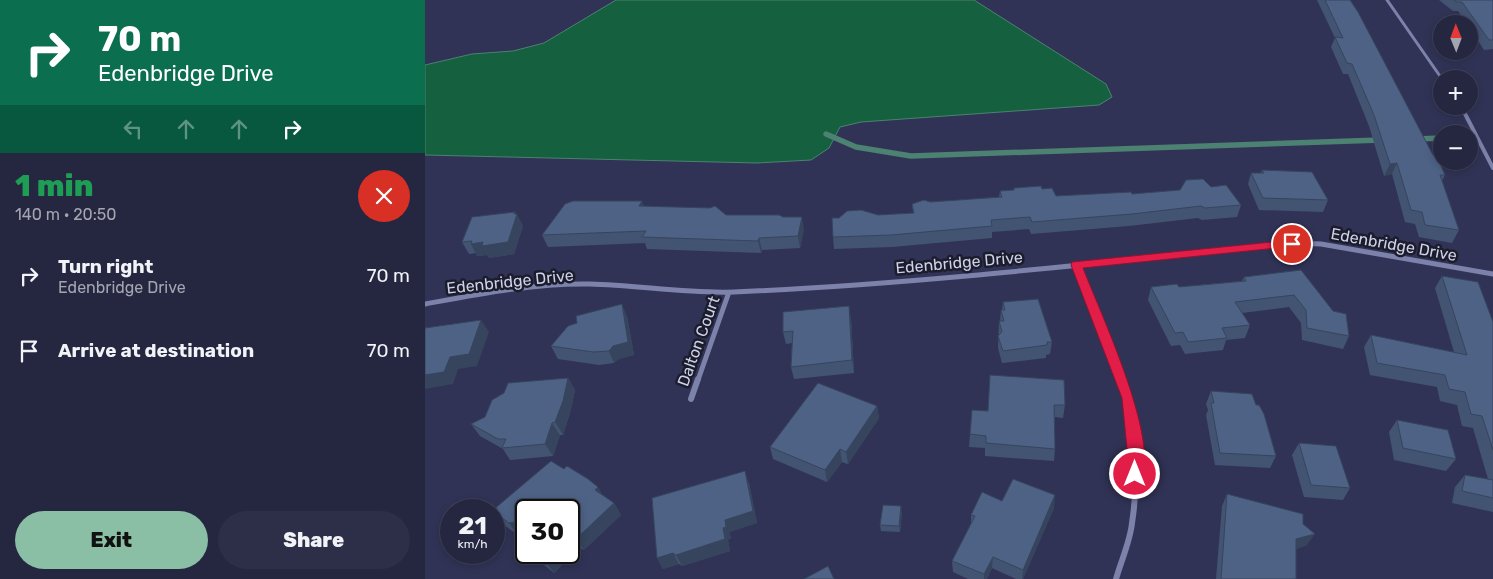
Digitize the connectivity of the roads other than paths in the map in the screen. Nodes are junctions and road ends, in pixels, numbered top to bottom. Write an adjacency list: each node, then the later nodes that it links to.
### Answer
1 (1387, 0): 2 (street)
2 (1436, 70)
3 (1466, 115): 4 (street)
4 (1493, 168)
5 (1076, 265): 6 (street, Edenbridge Drive); 7 (street, Edenbridge Drive); 10 (street)
6 (1493, 274)
7 (729, 292): 8 (street, Edenbridge Drive); 9 (street, Dalton Court)
8 (425, 304)
9 (691, 399)
10 (1117, 579)

